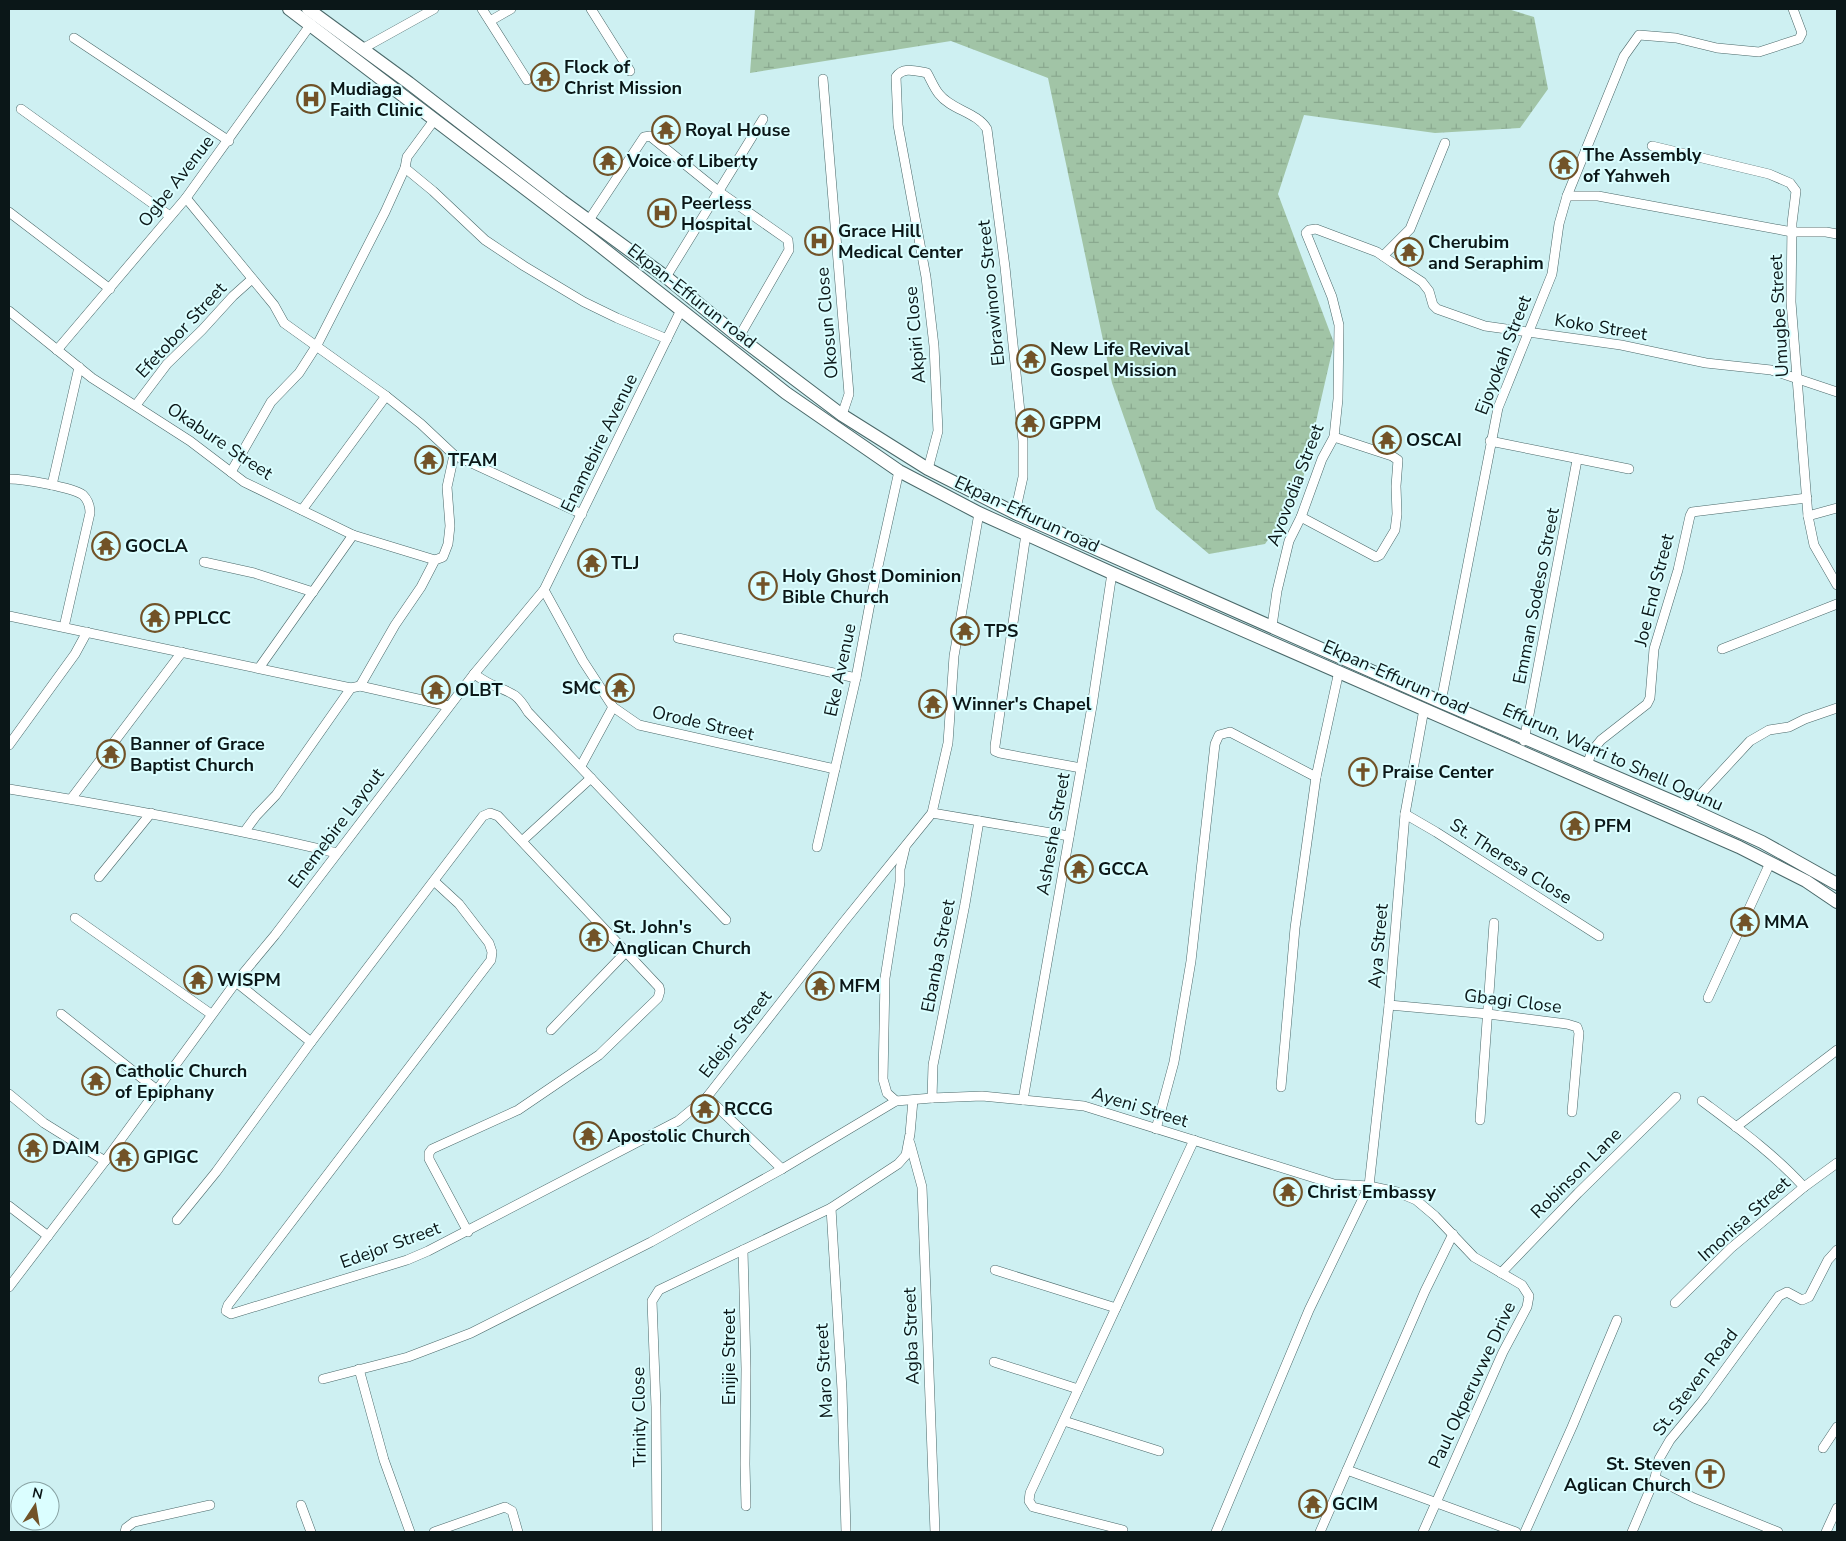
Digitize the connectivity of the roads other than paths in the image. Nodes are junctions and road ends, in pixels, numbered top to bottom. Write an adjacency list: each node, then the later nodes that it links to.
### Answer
1 (289, 9): 9 (main road, Ekpan-Effurun road)
2 (308, 9): 11 (main road, Effurun, Warri to Shell Ogunu)
3 (434, 9): 11 (street)
4 (482, 9): 8 (street)
5 (511, 9): 8 (street)
6 (591, 9): 12 (street)
7 (1793, 9): 24 (street, Ejoyokah Street)
8 (490, 21): 14 (street)
9 (311, 24): 17 (main road, Ekpan-Effurun road); 19 (street, Ogbe Avenue)
10 (74, 38): 19 (street)
11 (362, 49): 28 (main road, Effurun, Warri to Shell Ogunu)
12 (630, 71)
13 (823, 78): 47 (street, Okosun Close)
14 (527, 80)
15 (938, 94): 52 (street, Akpiri Close); 62 (street, Ebrawinoro Street)
16 (21, 109): 27 (street)
17 (435, 119): 22 (street); 35 (main road, Ekpan-Effurun road)
18 (763, 119): 23 (street)
19 (229, 141): 25 (street, Ogbe Avenue)
20 (1445, 143): 31 (street)
21 (1652, 146): 29 (street, Umugbe Street)
22 (405, 168): 39 (street); 40 (street)
23 (718, 191): 28 (street); 32 (street); 38 (street)
24 (1567, 196): 29 (street); 37 (street, Ejoyokah Street)
25 (186, 198): 27 (street, Ogbe Avenue); 33 (street)
26 (9, 212): 34 (street)
27 (170, 216): 34 (street, Ogbe Avenue)
28 (589, 220): 32 (main road, Effurun, Warri to Shell Ogunu)
29 (1792, 232): 30 (street); 43 (street, Umugbe Street)
30 (1837, 234)
31 (1383, 256): 37 (street, Koko Street); 48 (street, Ayovodia Street)
32 (666, 277): 38 (main road, Effurun, Warri to Shell Ogunu)
33 (252, 279): 40 (street); 46 (street, Efetobor Street)
34 (110, 289): 41 (street, Ogbe Avenue)
35 (681, 310): 39 (street, Enamebire Avenue); 54 (main road, Ekpan-Effurun road)
36 (9, 311): 41 (street, Okabure Street)
37 (1529, 333): 43 (street, Koko Street); 49 (street, Ejoyokah Street)
38 (739, 336): 47 (main road, Effurun, Warri to Shell Ogunu)
39 (667, 339): 63 (street, Enamebire Avenue)
40 (317, 346): 45 (street); 55 (street)
41 (57, 350): 42 (street, Okabure Street)
42 (79, 367): 46 (street, Okabure Street); 57 (street)
43 (1798, 379): 44 (street, Koko Street); 58 (street, Umugbe Street)
44 (1837, 392)
45 (386, 396): 50 (street); 60 (street)
46 (136, 405): 55 (street, Okabure Street)
47 (842, 414): 52 (main road, Effurun, Warri to Shell Ogunu)
48 (1334, 437): 65 (street, Ayovodia Street); 65 (street)
49 (1490, 441): 51 (street); 87 (street, Ejoyokah Street)
50 (454, 455): 63 (street); 68 (street)
51 (1578, 460): 53 (street); 92 (street, Emman Sodeso Street)
52 (928, 469): 62 (main road, Effurun, Warri to Shell Ogunu)
53 (1629, 469)
54 (899, 471): 61 (main road, Ekpan-Effurun road); 85 (street, Eke Avenue)
55 (231, 472): 60 (street, Okabure Street)
56 (9, 479): 57 (street)
57 (52, 485): 77 (street)
58 (1807, 498): 64 (street, Umugbe Street); 95 (street, Joe End Street)
59 (1837, 508): 64 (street)
60 (302, 510): 67 (street, Okabure Street)
61 (979, 513): 66 (main road, Ekpan-Effurun road); 105 (street, Edejor Street)
62 (1016, 513): 76 (main road, Effurun, Warri to Shell Ogunu)
63 (582, 514): 72 (street, Enamebire Avenue)
64 (1808, 516): 71 (street, Umugbe Street)
65 (1301, 517): 76 (street, Ayovodia Street)
66 (1026, 534): 70 (main road, Ekpan-Effurun road); 97 (street)
67 (353, 535): 68 (street, Okabure Street); 73 (street)
68 (435, 560): 86 (street)
69 (204, 562): 73 (street)
70 (1112, 573): 83 (main road, Ekpan-Effurun road); 97 (street, Asheshe Street)
71 (1837, 585)
72 (544, 590): 84 (street, Enemebire Layout); 89 (street, Orode Street)
73 (313, 592): 82 (street)
74 (1837, 604): 80 (street)
75 (9, 616): 77 (street)
76 (1272, 626): 87 (main road, Effurun, Warri to Shell Ogunu)
77 (64, 627): 78 (street)
78 (87, 632): 81 (street); 93 (street)
79 (678, 638): 85 (street)
80 (1722, 649)
81 (182, 652): 82 (street); 102 (street)
82 (259, 668): 86 (street)
83 (1339, 671): 91 (main road, Ekpan-Effurun road); 99 (street)
84 (474, 674): 88 (street, Enemebire Layout); 96 (street)
85 (856, 678): 98 (street, Eke Avenue)
86 (355, 687): 88 (street); 108 (street)
87 (1441, 702): 92 (main road, Effurun, Warri to Shell Ogunu)
88 (448, 706): 113 (street, Enemebire Layout)
89 (613, 707): 96 (street); 98 (street, Orode Street)
90 (1837, 708): 103 (street)
91 (1424, 709): 94 (main road, Ekpan-Effurun road); 106 (street, Aya Street)
92 (1526, 738): 94 (street); 95 (main road, Effurun, Warri to Shell Ogunu)
93 (9, 745)
94 (1518, 750): 114 (main road, Ekpan-Effurun road)
95 (1587, 765): 103 (main road, Effurun, Warri to Shell Ogunu)
96 (580, 766): 100 (street)
97 (1081, 768): 109 (street, Asheshe Street)
98 (835, 769): 112 (street, Eke Avenue)
99 (1316, 777): 133 (street); 146 (street)
100 (591, 778): 110 (street); 120 (street)
101 (9, 789): 102 (street)
102 (71, 799): 104 (street)
103 (1688, 808): 117 (main road, Effurun, Warri to Shell Ogunu)
104 (151, 813): 108 (street); 115 (street)
105 (932, 813): 107 (street); 111 (street, Edejor Street)
106 (1405, 814): 122 (street, St. Theresa Close); 126 (street, Aya Street)
107 (979, 821): 109 (street); 138 (street, Ebanba Street)
108 (245, 831): 113 (street)
109 (1070, 836): 140 (street, Asheshe Street)
110 (522, 842): 116 (street); 123 (street)
111 (906, 844): 136 (street, Edejor Street); 141 (street)
112 (817, 847)
113 (337, 853): 124 (street, Enemebire Layout)
114 (1770, 863): 118 (main road, Ekpan-Effurun road); 125 (street)
115 (100, 877)
116 (434, 881): 131 (street); 157 (street, Edejor Street)
117 (1837, 884)
118 (1837, 902)
119 (75, 918): 128 (street)
120 (726, 920)
121 (1494, 923): 129 (street)
122 (1599, 936)
123 (625, 953): 130 (street); 157 (street)
124 (236, 982): 128 (street, Enemebire Layout); 131 (street)
125 (1708, 998)
126 (1389, 1005): 129 (street, Gbagi Close); 152 (street, Aya Street)
127 (62, 1014): 134 (street)
128 (211, 1014): 134 (street, Enemebire Layout)
129 (1488, 1014): 143 (street, Gbagi Close); 144 (street)
130 (551, 1030)
131 (311, 1042): 156 (street)
132 (1837, 1050): 145 (street)
133 (1281, 1087)
134 (157, 1090): 149 (street, Enemebire Layout)
135 (9, 1094): 149 (street)
136 (707, 1096): 151 (street); 157 (street, Edejor Street)
137 (1676, 1097): 163 (street, Robinson Lane)
138 (932, 1098): 139 (street, Ayeni Street); 140 (street, Ayeni Street)
139 (913, 1100): 141 (street, Ayeni Street); 147 (street)
140 (1022, 1100): 146 (street, Ayeni Street)
141 (896, 1101): 151 (street)
142 (1702, 1101): 145 (street)
143 (1572, 1112)
144 (1480, 1120)
145 (1736, 1127): 153 (street)
146 (1156, 1129): 148 (street, Ayeni Street)
147 (909, 1140): 155 (street); 191 (street, Agba Street)
148 (1194, 1140): 152 (street, Ayeni Street); 166 (street)
149 (105, 1161): 159 (street, Enemebire Layout)
150 (1837, 1163): 153 (street, Imonisa Street)
151 (782, 1169): 169 (street)
152 (1369, 1186): 158 (street, Paul Okperuvwe Drive); 192 (street, Aya Street)
153 (1804, 1187): 165 (street, Imonisa Street)
154 (9, 1206): 159 (street)
155 (832, 1208): 160 (street); 190 (street, Maro Street)
156 (177, 1220)
157 (468, 1232)
158 (1453, 1234): 163 (street, Paul Okperuvwe Drive); 176 (street)
159 (48, 1236): 164 (street, Enemebire Layout)
160 (743, 1250): 181 (street, Enijie Street); 189 (street, Trinity Close)
161 (1837, 1250): 177 (street, St. Steven Road)
162 (995, 1270): 166 (street)
163 (1501, 1273): 178 (street, Paul Okperuvwe Drive)
164 (9, 1287)
165 (1675, 1303)
166 (1116, 1308): 171 (street)
167 (1617, 1320): 196 (street)
168 (994, 1362): 171 (street)
169 (358, 1369): 170 (street); 186 (street)
170 (323, 1379)
171 (1078, 1389): 172 (street)
172 (1064, 1421): 175 (street); 183 (street)
173 (1837, 1427): 174 (street)
174 (1823, 1448)
175 (1159, 1451)
176 (1347, 1470): 178 (street); 193 (street)
177 (1655, 1478): 197 (street); 198 (street)
178 (1436, 1502): 194 (street, Paul Okperuvwe Drive); 195 (street)
179 (210, 1505): 184 (street)
180 (302, 1505): 185 (street)
181 (746, 1506)
182 (1837, 1508): 199 (street)
183 (1123, 1530)
184 (125, 1532)
185 (311, 1532)
186 (410, 1532)
187 (434, 1532): 188 (street)
188 (518, 1532)
189 (657, 1532)
190 (846, 1532)
191 (936, 1532)
192 (1216, 1532)
193 (1320, 1532)
194 (1423, 1532)
195 (1516, 1532)
196 (1525, 1532)
197 (1632, 1532)
198 (1778, 1532)
199 (1826, 1532)

